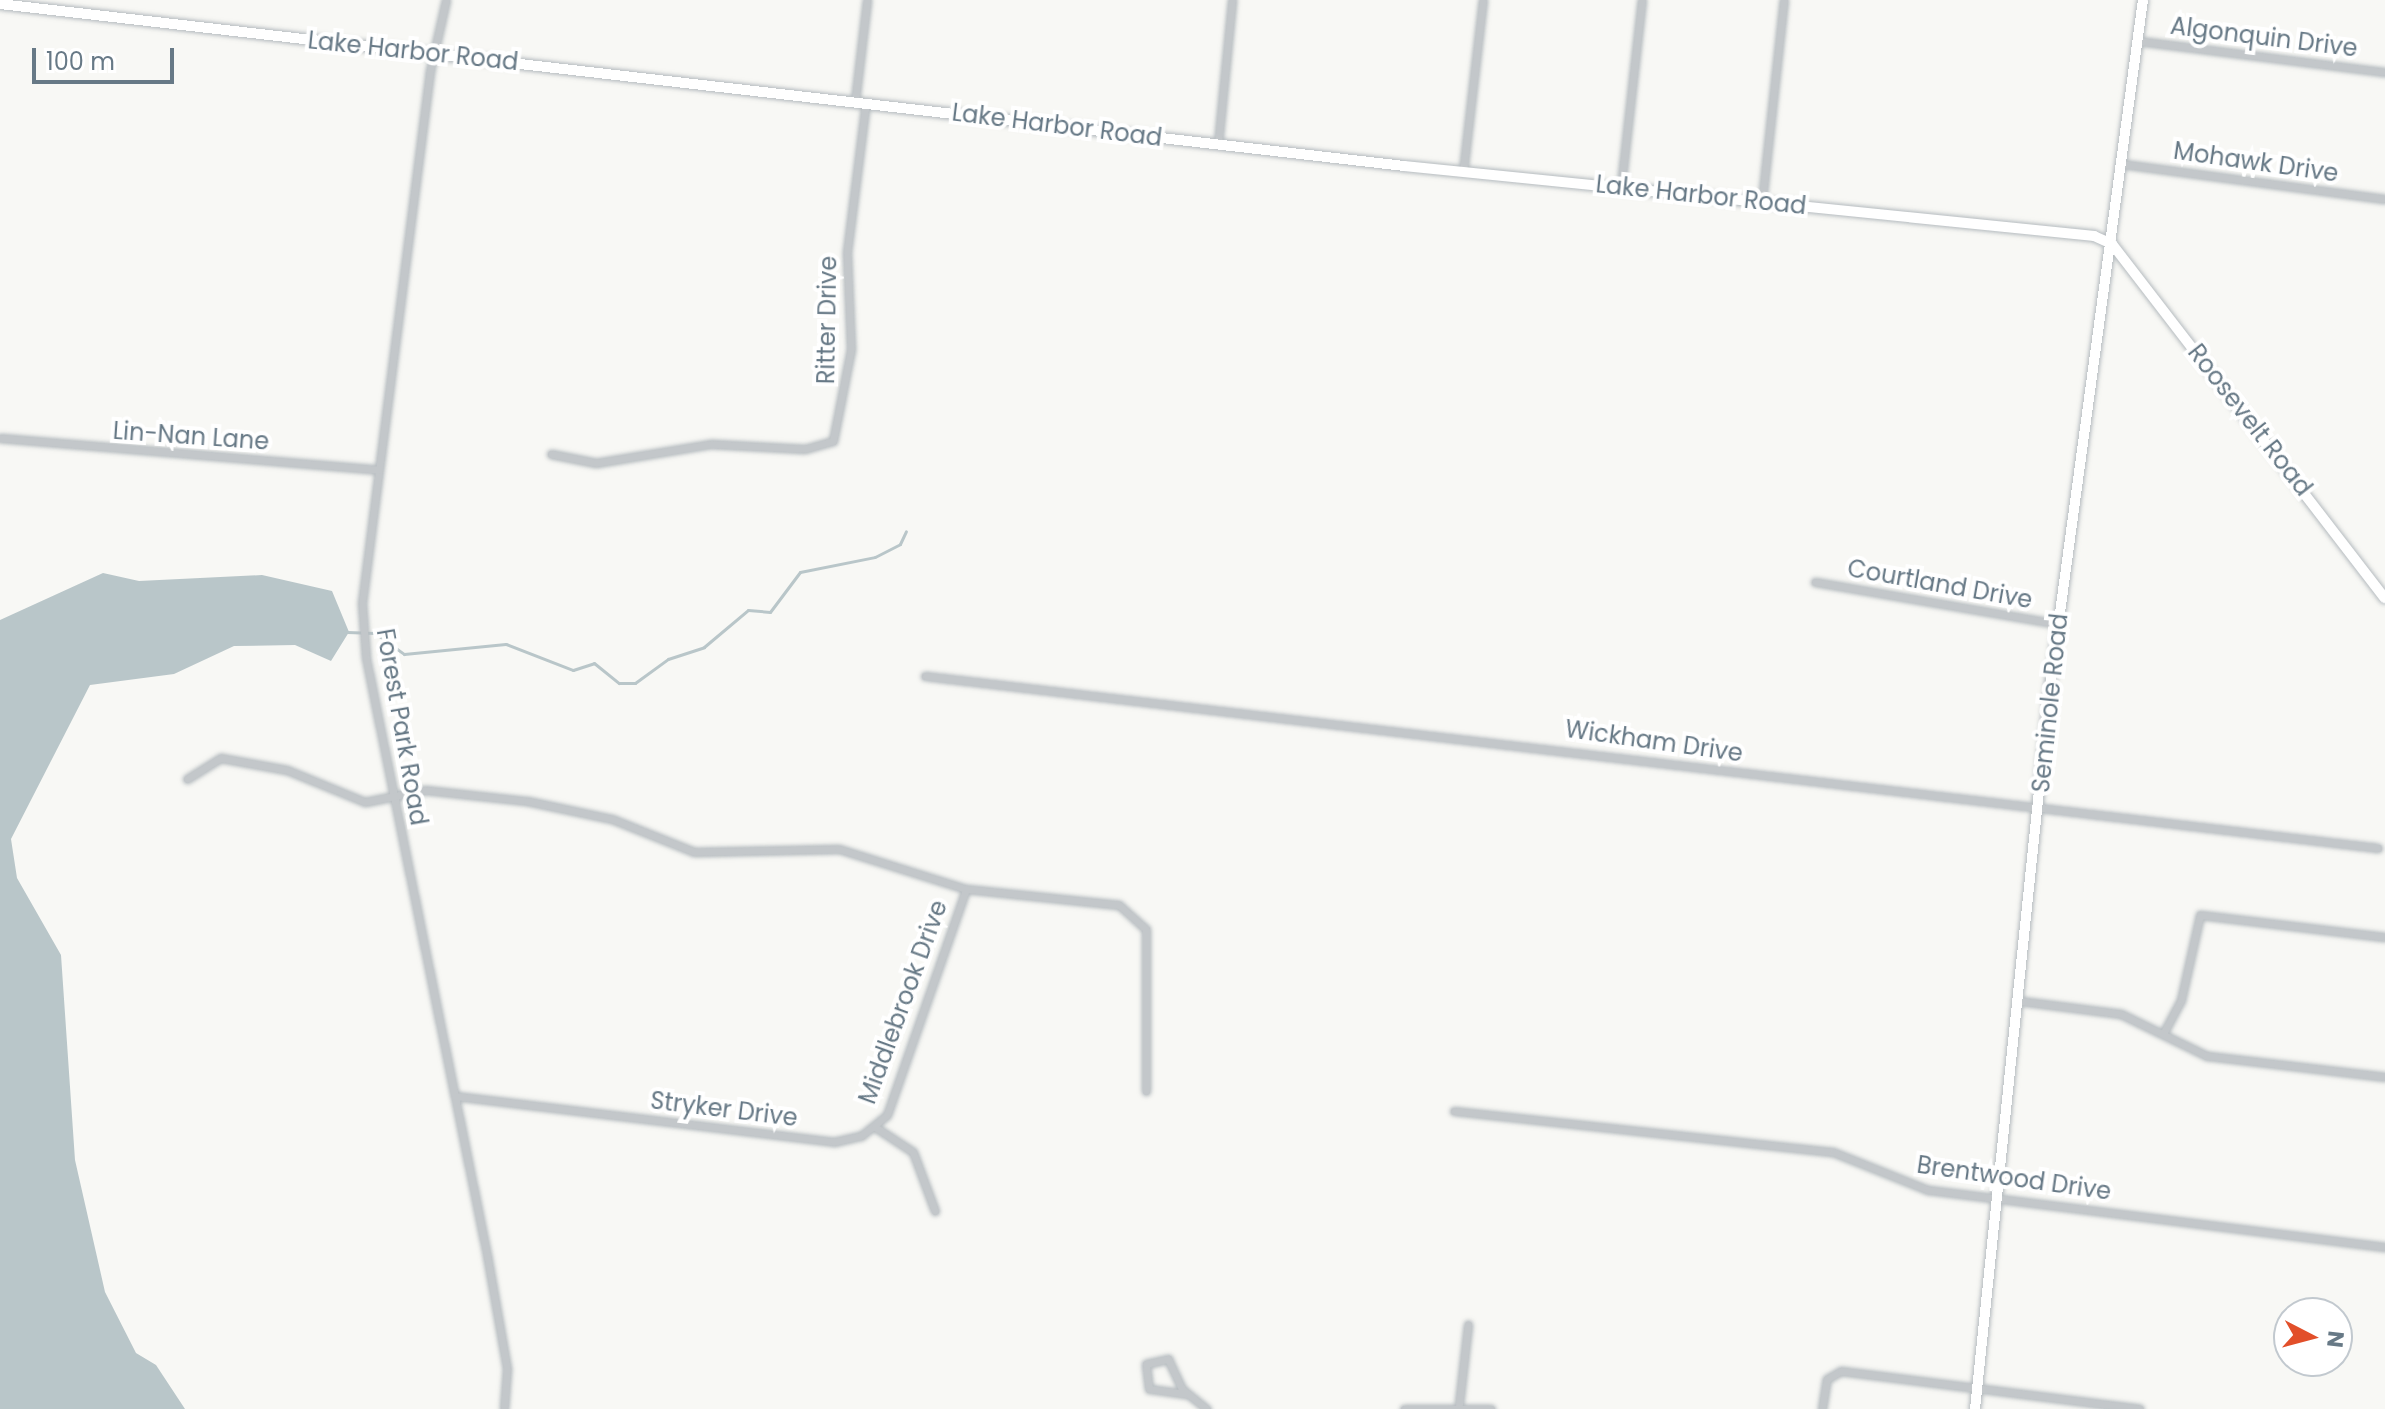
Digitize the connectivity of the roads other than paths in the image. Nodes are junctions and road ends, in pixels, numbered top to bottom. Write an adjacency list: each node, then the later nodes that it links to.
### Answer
1 (446, 0): 10 (street, Forest Park Road)
2 (867, 0): 12 (street)
3 (1232, 0): 13 (street)
4 (1483, 0): 15 (street)
5 (1642, 0): 16 (street)
6 (1784, 0): 18 (street)
7 (2143, 0): 9 (street, Seminole Road)
8 (0, 4): 10 (street, Lake Harbor Road)
9 (2138, 41): 11 (street, Algonquin Drive); 14 (street, Seminole Road)
10 (433, 53): 12 (street, Lake Harbor Road); 22 (street, Forest Park Road)
11 (2385, 72)
12 (860, 102): 13 (street, Lake Harbor Road); 21 (street, Ritter Drive)
13 (1218, 144): 15 (street, Lake Harbor Road)
14 (2122, 164): 17 (street, Mohawk Drive); 19 (street, Seminole Road)
15 (1463, 172): 16 (street, Lake Harbor Road)
16 (1621, 186): 18 (street, Lake Harbor Road)
17 (2385, 199)
18 (1762, 201): 19 (street, Lake Harbor Road)
19 (2112, 244): 24 (street, Roosevelt Road); 25 (street, Seminole Road)
20 (0, 438): 22 (street, Lin-Nan Lane)
21 (551, 454)
22 (379, 470): 28 (street, Forest Park Road)
23 (1815, 582): 25 (street, Courtland Drive)
24 (2385, 598)
25 (2058, 624): 29 (street, Seminole Road)
26 (925, 676): 29 (street, Wickham Drive)
27 (187, 779): 28 (street)
28 (395, 797): 31 (street); 37 (street, Forest Park Road)
29 (2040, 811): 30 (street, Wickham Drive); 33 (street, Seminole Road)
30 (2378, 848)
31 (966, 889): 36 (street); 39 (street, Middlebrook Drive)
32 (2385, 937): 34 (street)
33 (2020, 1001): 34 (street); 40 (street, Seminole Road)
34 (2163, 1034): 35 (street)
35 (2385, 1077)
36 (1146, 1091)
37 (455, 1096): 39 (street, Stryker Drive); 47 (street, Forest Park Road)
38 (1454, 1111): 40 (street, Brentwood Drive)
39 (875, 1127): 41 (street)
40 (1999, 1197): 42 (street, Brentwood Drive); 44 (street, Seminole Road)
41 (935, 1211)
42 (2385, 1247)
43 (1468, 1325): 46 (street)
44 (1978, 1388): 51 (street); 52 (street, Seminole Road); 53 (street)
45 (1186, 1394): 45 (street); 48 (street)
46 (1459, 1404): 49 (street); 50 (street)
47 (504, 1409)
48 (1207, 1409)
49 (1404, 1409)
50 (1491, 1409)
51 (1822, 1409)
52 (1975, 1409)
53 (2140, 1409)

